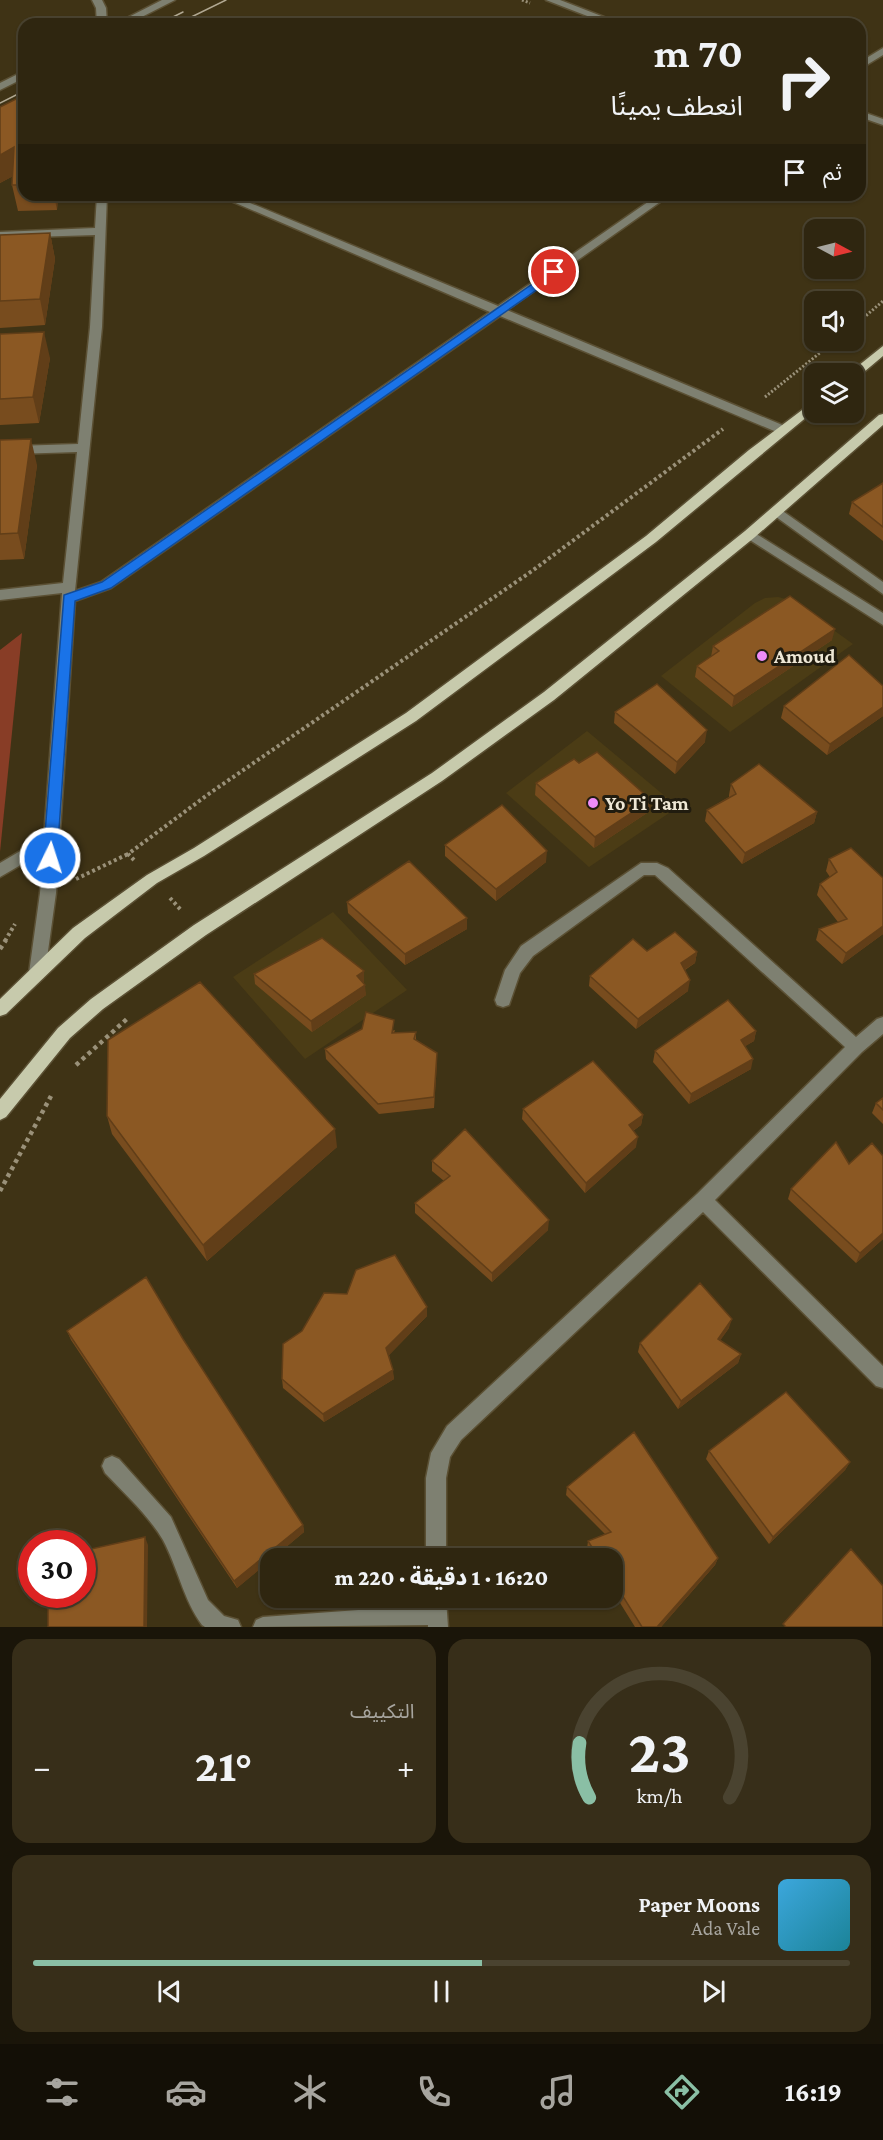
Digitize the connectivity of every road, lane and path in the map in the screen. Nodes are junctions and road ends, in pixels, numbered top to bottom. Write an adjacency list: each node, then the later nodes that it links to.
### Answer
1 (97, 0): 4 (street)
2 (170, 0): 5 (street)
3 (551, 0): 6 (street)
4 (102, 18)
5 (132, 18)
6 (600, 18)
7 (883, 51): 8 (street)
8 (866, 62)
9 (18, 77): 10 (street)
10 (0, 87)
11 (866, 116): 12 (street)
12 (883, 123)
13 (102, 201): 16 (street)
14 (236, 201): 19 (street)
15 (656, 201): 19 (street)
16 (100, 231): 17 (street); 28 (street)
17 (0, 235)
18 (883, 301): 20 (path)
19 (499, 311): 24 (street); 33 (street)
20 (864, 317)
21 (883, 350): 23 (main road)
22 (822, 351): 24 (path)
23 (864, 366)
24 (744, 413): 27 (street); 38 (path)
25 (804, 413): 27 (main road)
26 (883, 418): 30 (main road)
27 (783, 430): 38 (main road)
28 (84, 448): 29 (street); 33 (street)
29 (5, 450)
30 (777, 511): 31 (main road); 32 (street)
31 (750, 534): 35 (street); 39 (main road)
32 (883, 590)
33 (69, 593): 34 (street); 36 (street)
34 (0, 595)
35 (883, 621)
36 (51, 840): 37 (street); 40 (street)
37 (0, 871)
38 (152, 879): 39 (path); 40 (main road)
39 (200, 930): 45 (main road)
40 (37, 973): 42 (main road)
41 (503, 1000): 44 (street)
42 (0, 1009)
43 (883, 1024): 44 (street)
44 (856, 1047): 46 (street)
45 (0, 1112)
46 (703, 1200): 47 (street); 49 (street)
47 (883, 1379)
48 (111, 1466): 51 (street)
49 (436, 1548)
50 (437, 1613): 52 (street)
51 (231, 1627)
52 (263, 1627)

